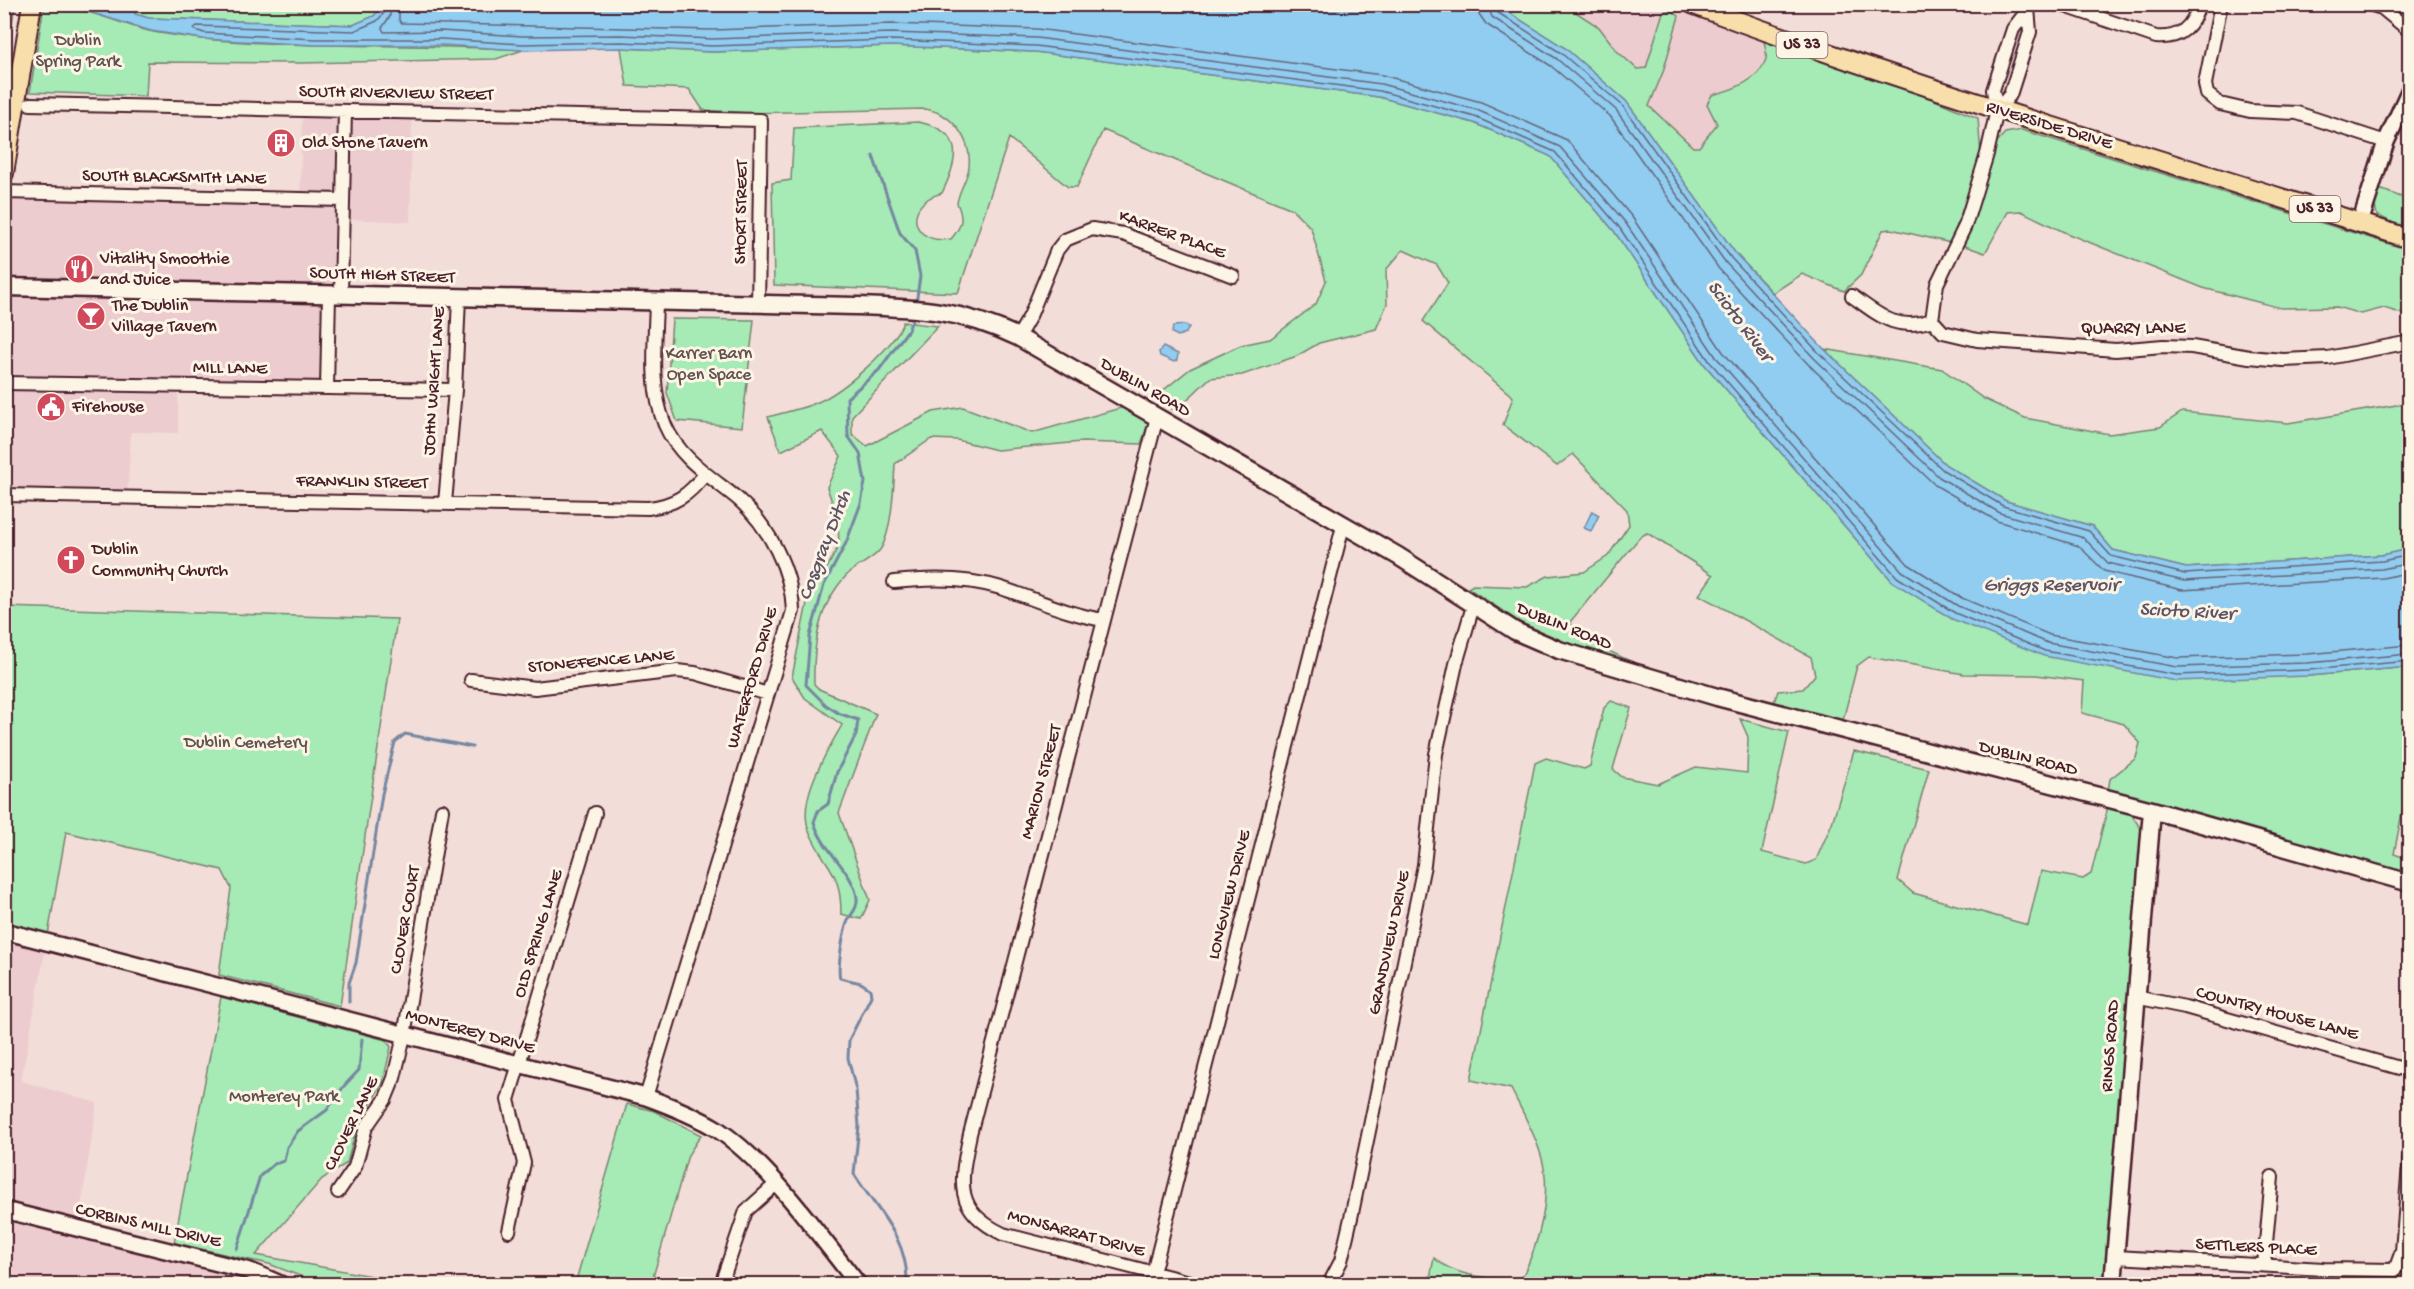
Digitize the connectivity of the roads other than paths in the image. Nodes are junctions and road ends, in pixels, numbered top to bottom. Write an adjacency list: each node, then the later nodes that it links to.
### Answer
1 (32, 4): 15 (main road)
2 (1692, 4): 11 (main road, RIVERSIDE DRIVE / US 33)
3 (2059, 4): 4 (street)
4 (2199, 4)
5 (2221, 4): 14 (street)
6 (2369, 4): 8 (street)
7 (2028, 8): 11 (street); 11 (street)
8 (2409, 31)
9 (2409, 89): 14 (street)
10 (30, 104): 12 (street, SOUTH RIVERVIEW STREET)
11 (1997, 110): 18 (main road, RIVERSIDE DRIVE / US 33); 27 (street)
12 (345, 111): 13 (street, SOUTH RIVERVIEW STREET); 17 (street)
13 (761, 120): 26 (street, SHORT STREET)
14 (2386, 142): 18 (street)
15 (4, 173)
16 (4, 192): 17 (street, SOUTH BLACKSMITH LANE)
17 (342, 200): 22 (street)
18 (2360, 223): 19 (main road, RIVERSIDE DRIVE / US 33)
19 (2409, 239)
20 (1233, 276): 28 (street, KARRER PLACE)
21 (4, 287): 22 (main road, SOUTH HIGH STREET)
22 (335, 294): 24 (main road, SOUTH HIGH STREET); 31 (street)
23 (1852, 296): 27 (street)
24 (459, 297): 25 (main road, SOUTH HIGH STREET); 32 (street, JOHN WRIGHT LANE)
25 (656, 302): 26 (main road, SOUTH HIGH STREET); 34 (street, WATERFORD DRIVE)
26 (758, 304): 28 (main road, DUBLIN ROAD)
27 (1932, 320): 29 (street, QUARRY LANE)
28 (1018, 337): 33 (main road, DUBLIN ROAD)
29 (2409, 342)
30 (4, 383): 31 (street, MILL LANE)
31 (327, 388): 32 (street, MILL LANE)
32 (455, 390): 36 (street, JOHN WRIGHT LANE)
33 (1157, 417): 37 (main road, DUBLIN ROAD); 40 (street, MARION STREET)
34 (705, 474): 36 (street, FRANKLIN STREET); 42 (street, WATERFORD DRIVE)
35 (4, 495): 36 (street, FRANKLIN STREET)
36 (445, 503)
37 (1343, 526): 39 (main road, DUBLIN ROAD); 62 (street, LONGVIEW DRIVE)
38 (894, 582): 40 (street)
39 (1473, 606): 44 (main road, DUBLIN ROAD); 67 (street, GRANDVIEW DRIVE)
40 (1103, 620): 54 (street, MARION STREET)
41 (471, 680): 42 (street, STONEFENCE LANE)
42 (768, 694): 52 (street, WATERFORD DRIVE)
43 (442, 810): 49 (street, CLOVER COURT)
44 (2152, 810): 46 (main road, DUBLIN ROAD); 48 (main road, RINGS ROAD)
45 (595, 813): 50 (street, OLD SPRING LANE)
46 (2409, 883)
47 (4, 931): 49 (street, MONTEREY DRIVE)
48 (2134, 997): 51 (street, COUNTRY HOUSE LANE); 60 (main road, RINGS ROAD)
49 (404, 1036): 50 (street, MONTEREY DRIVE); 57 (street, CLOVER LANE)
50 (518, 1065): 52 (street, MONTEREY DRIVE); 59 (street, OLD SPRING LANE)
51 (2409, 1071)
52 (646, 1097): 56 (street, MONTEREY DRIVE)
53 (2409, 1152): 61 (street, SETTLERS PLACE)
54 (965, 1157): 62 (street, MONSARRAT DRIVE)
55 (2272, 1177): 61 (street)
56 (776, 1184): 64 (street); 65 (street, MONTEREY DRIVE)
57 (338, 1192)
58 (4, 1210): 63 (street, CORBINS MILL DRIVE)
59 (509, 1231)
60 (2116, 1257): 61 (street, SETTLERS PLACE); 68 (main road, RINGS ROAD)
61 (2264, 1265)
62 (1153, 1273): 66 (street, MONSARRAT DRIVE)
63 (280, 1284)
64 (721, 1284)
65 (858, 1284)
66 (1197, 1284)
67 (1329, 1284)
68 (2113, 1284)

